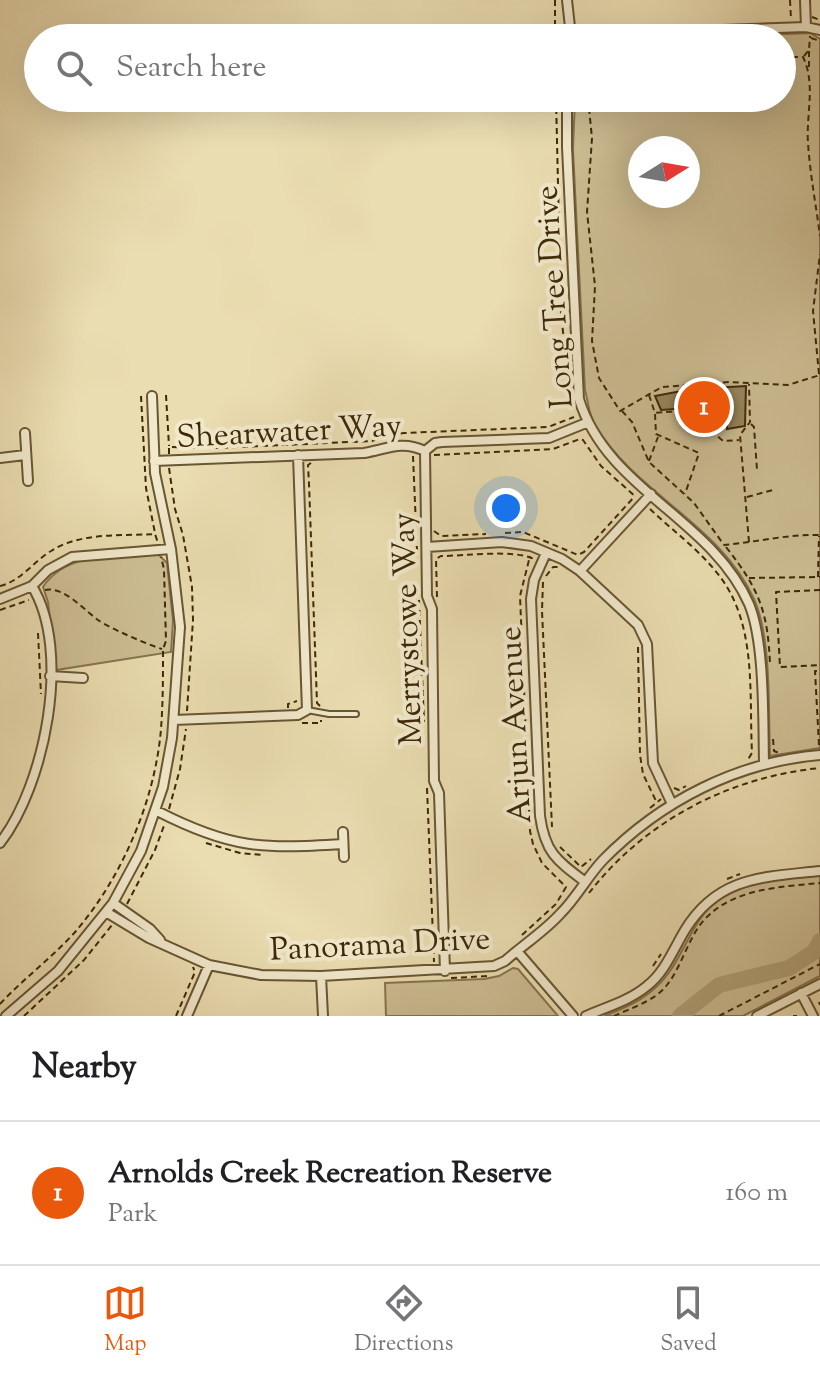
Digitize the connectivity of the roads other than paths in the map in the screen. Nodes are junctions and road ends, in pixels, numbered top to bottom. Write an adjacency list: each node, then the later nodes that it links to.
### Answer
1 (567, 0): 3 (street)
2 (805, 0): 4 (street)
3 (570, 24)
4 (812, 30)
5 (567, 112): 7 (street, Long Tree Drive)
6 (152, 396): 13 (street)
7 (586, 423): 9 (street); 15 (street, Long Tree Drive)
8 (25, 433): 10 (street)
9 (425, 451): 11 (street, Shearwater Way); 16 (street, Merrystowe Way)
10 (25, 455): 12 (street); 14 (street)
11 (298, 455): 13 (street, Shearwater Way); 24 (street)
12 (0, 458)
13 (154, 461): 17 (street)
14 (28, 481)
15 (651, 494): 19 (street); 28 (street, Long Tree Drive)
16 (427, 547): 18 (street); 42 (street, Merrystowe Way)
17 (171, 549): 20 (street); 26 (street)
18 (546, 553): 19 (street); 36 (street, Arjun Avenue)
19 (580, 571): 29 (street)
20 (32, 586): 21 (street); 22 (street)
21 (0, 599)
22 (50, 676): 23 (street); 32 (street)
23 (83, 678)
24 (307, 710): 25 (lane); 26 (street)
25 (356, 714)
26 (174, 720): 30 (street)
27 (820, 755): 28 (street, Panorama Drive)
28 (764, 763): 29 (street, Panorama Drive)
29 (672, 804): 36 (street, Panorama Drive)
30 (157, 811): 33 (street); 37 (street)
31 (343, 832): 33 (street)
32 (0, 843)
33 (343, 844): 34 (street)
34 (344, 857)
35 (820, 871): 50 (street)
36 (584, 881): 40 (street, Panorama Drive)
37 (113, 903): 38 (street); 39 (street, Panorama Drive)
38 (106, 912): 39 (street, Panorama Drive); 46 (street)
39 (163, 943): 41 (street, Panorama Drive)
40 (517, 951): 42 (street, Panorama Drive); 49 (street)
41 (209, 965): 43 (street, Panorama Drive); 47 (street)
42 (445, 971): 43 (street, Panorama Drive)
43 (321, 976): 48 (street)
44 (820, 984): 45 (street)
45 (801, 993): 51 (street); 52 (street)
46 (6, 1016)
47 (187, 1016)
48 (323, 1016)
49 (573, 1016)
50 (586, 1016)
51 (757, 1016)
52 (813, 1016)

